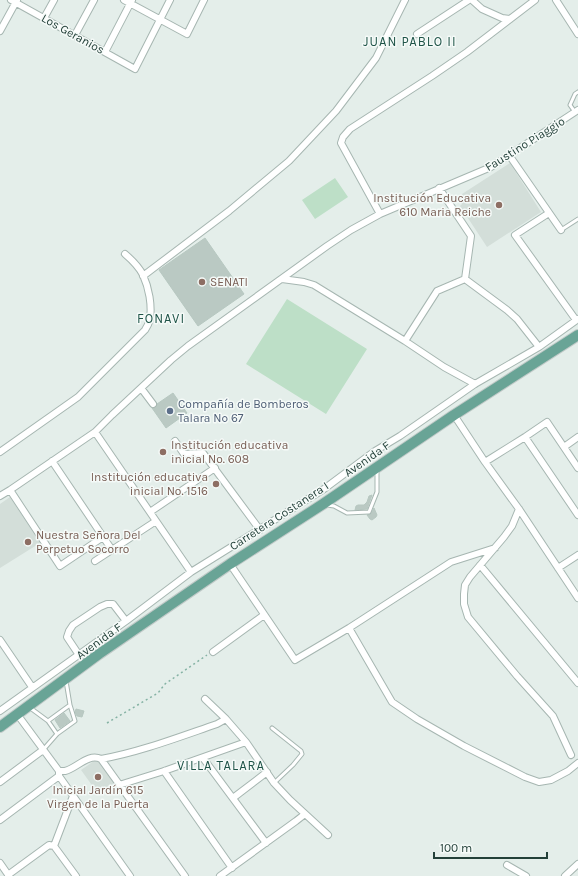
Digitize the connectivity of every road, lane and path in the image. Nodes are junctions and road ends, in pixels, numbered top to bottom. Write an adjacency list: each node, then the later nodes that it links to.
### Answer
1 (54, 0): 12 (street)
2 (94, 0): 18 (street)
3 (124, 0): 11 (street)
4 (170, 0): 13 (street)
5 (204, 0): 13 (street)
6 (405, 0): 29 (street)
7 (471, 0): 14 (street); 16 (street)
8 (535, 0): 14 (street)
9 (556, 0): 17 (street)
10 (14, 1): 12 (street, Los Geranios); 15 (street)
11 (131, 2): 13 (street); 19 (street)
12 (44, 18): 18 (street, Los Geranios)
13 (160, 19): 19 (street, Los Geranios)
14 (510, 19): 25 (street)
15 (0, 31)
16 (417, 34)
17 (578, 34)
18 (75, 35): 19 (street, Los Geranios)
19 (105, 52)
20 (578, 92): 21 (lane)
21 (576, 111): 22 (street, Faustino Piaggio)
22 (509, 156): 23 (street, Faustino Piaggio); 24 (street)
23 (440, 188): 25 (street, Faustino Piaggio); 31 (street)
24 (549, 213): 27 (street); 32 (street)
25 (380, 214): 30 (street, Faustino Piaggio)
26 (578, 219): 27 (lane)
27 (561, 230)
28 (125, 254): 29 (street)
29 (143, 276): 45 (street)
30 (282, 278): 34 (street); 37 (street, Faustino Piaggio)
31 (466, 280): 34 (street); 35 (street)
32 (577, 320): 35 (street, Avenida F)
33 (577, 337): 39 (main road, Carretera Costanera I)
34 (405, 341): 36 (street)
35 (539, 347): 36 (street, Avenida F)
36 (475, 384): 58 (street, Avenida F)
37 (141, 388): 38 (street); 40 (street, Faustino Piaggio)
38 (153, 404)
39 (454, 415): 47 (street); 48 (main road, Carretera Costanera I)
40 (95, 432): 46 (street, Faustino Piaggio); 55 (street)
41 (525, 437): 44 (street); 47 (street); 56 (street)
42 (578, 437): 44 (street)
43 (175, 441): 49 (street)
44 (564, 447): 50 (street)
45 (0, 452)
46 (52, 461): 51 (street, Faustino Piaggio); 59 (street)
47 (485, 462): 54 (street)
48 (377, 467): 53 (main road, Carretera Costanera I); 53 (lane)
49 (215, 468): 55 (street); 58 (street)
50 (578, 468)
51 (10, 490): 52 (street, Faustino Piaggio); 59 (street)
52 (0, 496)
53 (323, 504): 64 (main road, Carretera Costanera I)
54 (519, 509): 60 (street); 66 (street)
55 (150, 512): 57 (street)
56 (578, 515)
57 (156, 520): 61 (street); 67 (street)
58 (260, 530): 67 (street, Avenida F)
59 (103, 537): 61 (street)
60 (495, 548): 65 (street); 71 (street)
61 (112, 550): 63 (street)
62 (578, 555): 66 (street)
63 (95, 560)
64 (230, 564): 69 (street); 75 (main road, Carretera Costanera I)
65 (480, 565): 76 (street); 91 (street)
66 (558, 568): 68 (street)
67 (191, 572): 70 (street, Avenida F)
68 (578, 598)
69 (264, 615): 71 (street); 73 (street)
70 (126, 621): 74 (street, Avenida F); 74 (street)
71 (349, 628): 94 (street)
72 (0, 640): 77 (street)
73 (213, 652): 85 (path)
74 (79, 655): 77 (street, Avenida F)
75 (66, 678): 79 (lane); 80 (main road, Carretera Costanera I)
76 (578, 683)
77 (32, 687): 81 (street, Avenida F)
78 (205, 699): 83 (street)
79 (70, 705): 84 (lane); 88 (lane)
80 (28, 706): 82 (main road, Carretera Costanera I); 84 (lane)
81 (0, 711)
82 (17, 714): 86 (main road, Carretera Costanera I); 90 (street)
83 (226, 719): 89 (street); 93 (street)
84 (48, 721): 88 (lane)
85 (107, 723)
86 (0, 727)
87 (272, 728): 99 (lane)
88 (57, 734): 90 (lane)
89 (246, 742): 92 (street); 96 (street)
90 (43, 750): 97 (street); 98 (street)
91 (570, 755)
92 (203, 758): 95 (street); 102 (street)
93 (101, 759): 97 (street); 100 (street)
94 (578, 763)
95 (164, 771): 100 (street); 111 (street)
96 (267, 772): 99 (street); 102 (street)
97 (59, 773): 101 (street); 104 (street)
98 (0, 782)
99 (274, 783): 103 (street)
100 (119, 785): 115 (street)
101 (73, 796): 107 (street); 114 (street)
102 (233, 798): 106 (street)
103 (305, 814): 105 (street); 106 (street)
104 (0, 820)
105 (328, 835)
106 (266, 843): 111 (street)
107 (54, 846): 112 (street); 113 (street)
108 (0, 863): 112 (street)
109 (578, 864): 118 (street)
110 (507, 865): 117 (street)
111 (232, 868): 116 (street)
112 (9, 875)
113 (76, 876)
114 (130, 876)
115 (185, 876)
116 (220, 876)
117 (526, 876)
118 (565, 876)

